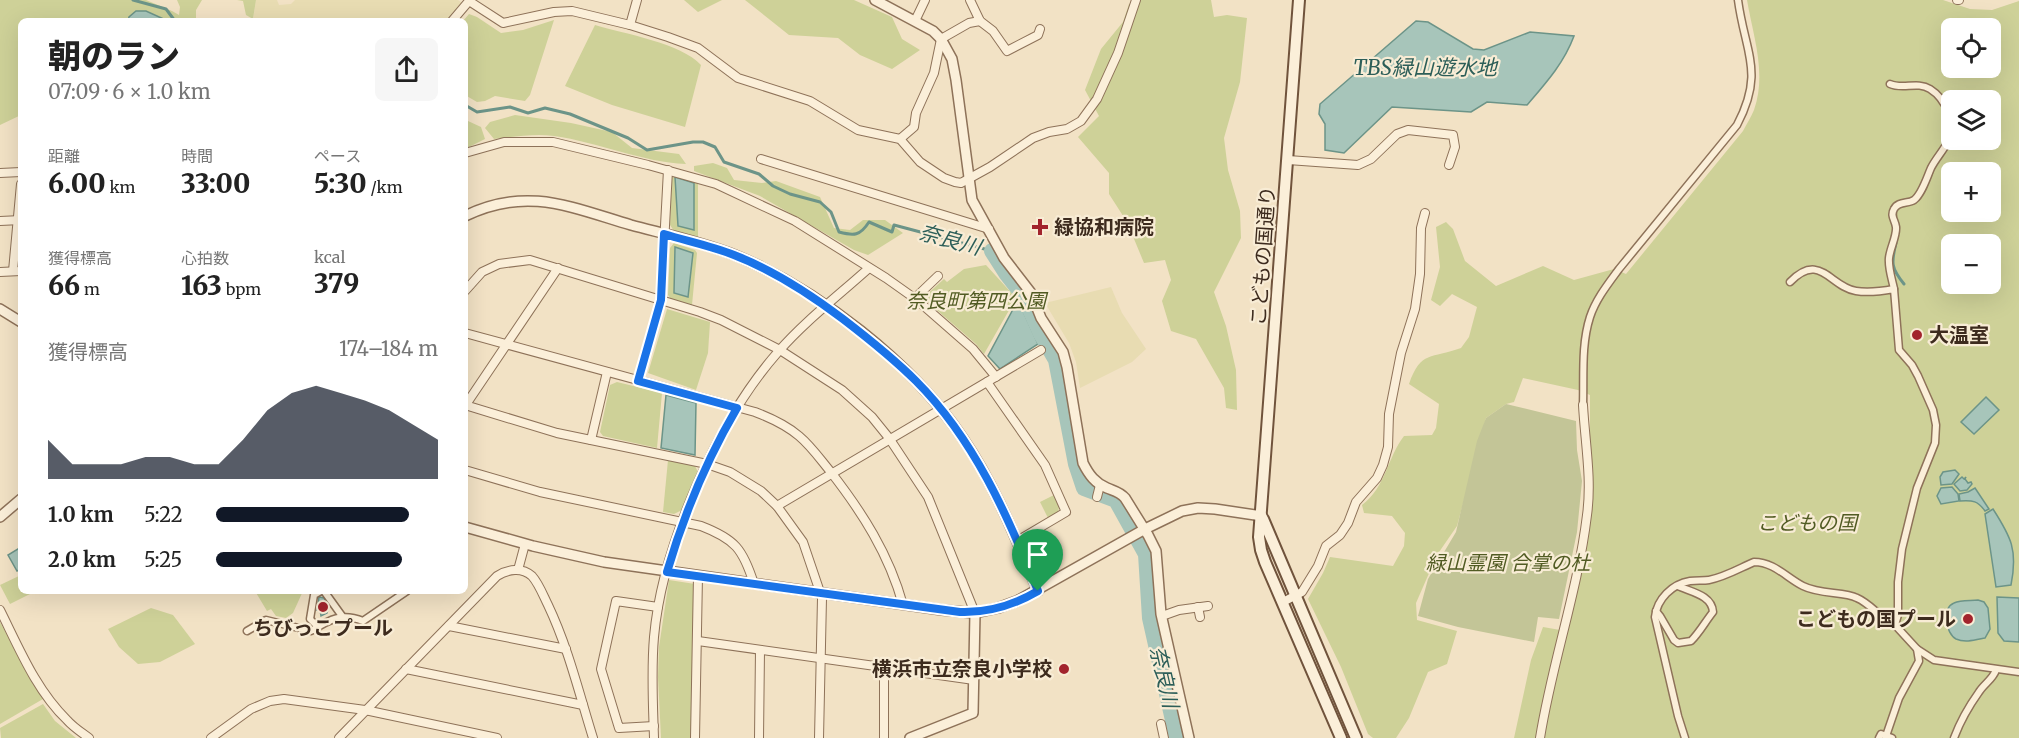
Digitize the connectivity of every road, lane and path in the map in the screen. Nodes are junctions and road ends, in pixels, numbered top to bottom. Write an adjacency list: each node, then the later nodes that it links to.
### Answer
1 (637, 0): 11 (street)
2 (875, 0): 9 (street)
3 (925, 0): 9 (street)
4 (970, 0): 10 (street)
5 (1136, 0): 23 (street)
6 (1299, 0): 18 (main road, こどもの国通り)
7 (1738, 0): 53 (street)
8 (455, 18): 11 (street)
9 (915, 21): 13 (street)
10 (980, 21): 12 (street); 13 (street)
11 (630, 25): 15 (street)
12 (1040, 29)
13 (941, 39): 15 (street); 23 (street)
14 (1890, 84): 38 (street)
15 (900, 139): 23 (street)
16 (468, 152): 20 (street)
17 (762, 159): 28 (street)
18 (1288, 160): 19 (street); 64 (main road, こどもの国通り)
19 (1449, 165)
20 (668, 170): 29 (street); 32 (street)
21 (18, 172): 22 (street)
22 (0, 173)
23 (969, 180): 28 (street)
24 (1425, 213): 81 (street)
25 (468, 215): 29 (street)
26 (18, 219): 27 (street)
27 (0, 221)
28 (989, 229): 68 (street)
29 (664, 234): 40 (street); 41 (street)
30 (18, 254): 33 (street)
31 (558, 268): 37 (street); 40 (street); 45 (street)
32 (869, 268): 39 (street); 41 (street)
33 (17, 271): 34 (street)
34 (0, 272)
35 (938, 276): 39 (street)
36 (1790, 282): 38 (street)
37 (468, 288)
38 (1894, 289): 93 (street)
39 (914, 298): 49 (street)
40 (661, 300): 46 (street); 50 (street)
41 (826, 306): 46 (street); 56 (street)
42 (0, 309): 43 (street)
43 (18, 320)
44 (468, 334): 45 (street)
45 (507, 344): 48 (street); 52 (street)
46 (780, 350): 55 (street); 57 (street)
47 (1041, 350): 49 (street)
48 (607, 372): 50 (street); 58 (street)
49 (996, 377): 51 (street)
50 (638, 381): 55 (street)
51 (987, 382): 56 (street); 69 (street)
52 (468, 401)
53 (1583, 405): 127 (street)
54 (468, 406): 58 (street)
55 (737, 408): 59 (street); 61 (street)
56 (941, 409): 57 (street); 69 (street)
57 (889, 438): 61 (street); 89 (street)
58 (591, 440): 59 (street)
59 (707, 464): 63 (street); 66 (street)
60 (468, 471): 66 (street)
61 (832, 473): 63 (street); 83 (street)
62 (18, 502): 65 (street)
63 (777, 506): 77 (street)
64 (1262, 516): 68 (street); 81 (main road, こどもの国通り); 82 (main road, こどもの国通り)
65 (0, 517)
66 (682, 522): 72 (street); 74 (street)
67 (468, 528): 70 (street)
68 (1143, 530): 76 (street); 91 (street)
69 (1017, 541): 76 (street)
70 (525, 544): 71 (street); 72 (street)
71 (518, 570): 94 (street); 98 (street)
72 (667, 572): 73 (street); 85 (street)
73 (698, 576): 74 (street); 97 (street)
74 (754, 584): 77 (street)
75 (1678, 586): 88 (street); 88 (street); 93 (street)
76 (1038, 591): 89 (street)
77 (821, 593): 83 (street); 101 (street)
78 (316, 594): 95 (street)
79 (324, 594): 90 (street)
80 (403, 594): 90 (street)
81 (1296, 597): 82 (street); 126 (main road, こどもの国通り)
82 (1283, 602): 125 (main road, こどもの国通り)
83 (903, 604): 89 (street)
84 (1208, 606): 86 (street)
85 (658, 607): 110 (street); 110 (street)
86 (1198, 607): 91 (street); 92 (street)
87 (0, 610): 112 (street)
88 (1656, 611): 128 (street)
89 (975, 613): 106 (street)
90 (342, 616): 95 (street)
91 (1162, 616): 124 (street)
92 (1200, 617)
93 (1895, 624): 99 (street)
94 (449, 626): 98 (street); 103 (street)
95 (318, 627): 96 (street)
96 (246, 632)
97 (698, 641): 100 (street); 118 (street)
98 (566, 649): 107 (street)
99 (1917, 649): 104 (street); 111 (street)
100 (760, 650): 101 (street); 119 (street)
101 (821, 658): 102 (street); 120 (street)
102 (884, 668): 106 (street); 121 (street)
103 (406, 669): 107 (street); 108 (street)
104 (1996, 670): 105 (street); 129 (street)
105 (2019, 672)
106 (974, 680): 122 (street)
107 (583, 705): 116 (street)
108 (364, 710): 113 (street); 114 (street); 115 (street)
109 (1161, 724): 123 (street)
110 (654, 726): 117 (street)
111 (1886, 737)
112 (89, 738)
113 (211, 738)
114 (339, 738)
115 (497, 738)
116 (593, 738)
117 (654, 738)
118 (695, 738)
119 (759, 738)
120 (819, 738)
121 (884, 738)
122 (910, 738)
123 (1164, 738)
124 (1189, 738)
125 (1341, 738)
126 (1356, 738)
127 (1540, 738)
128 (1685, 738)
129 (1954, 738)

